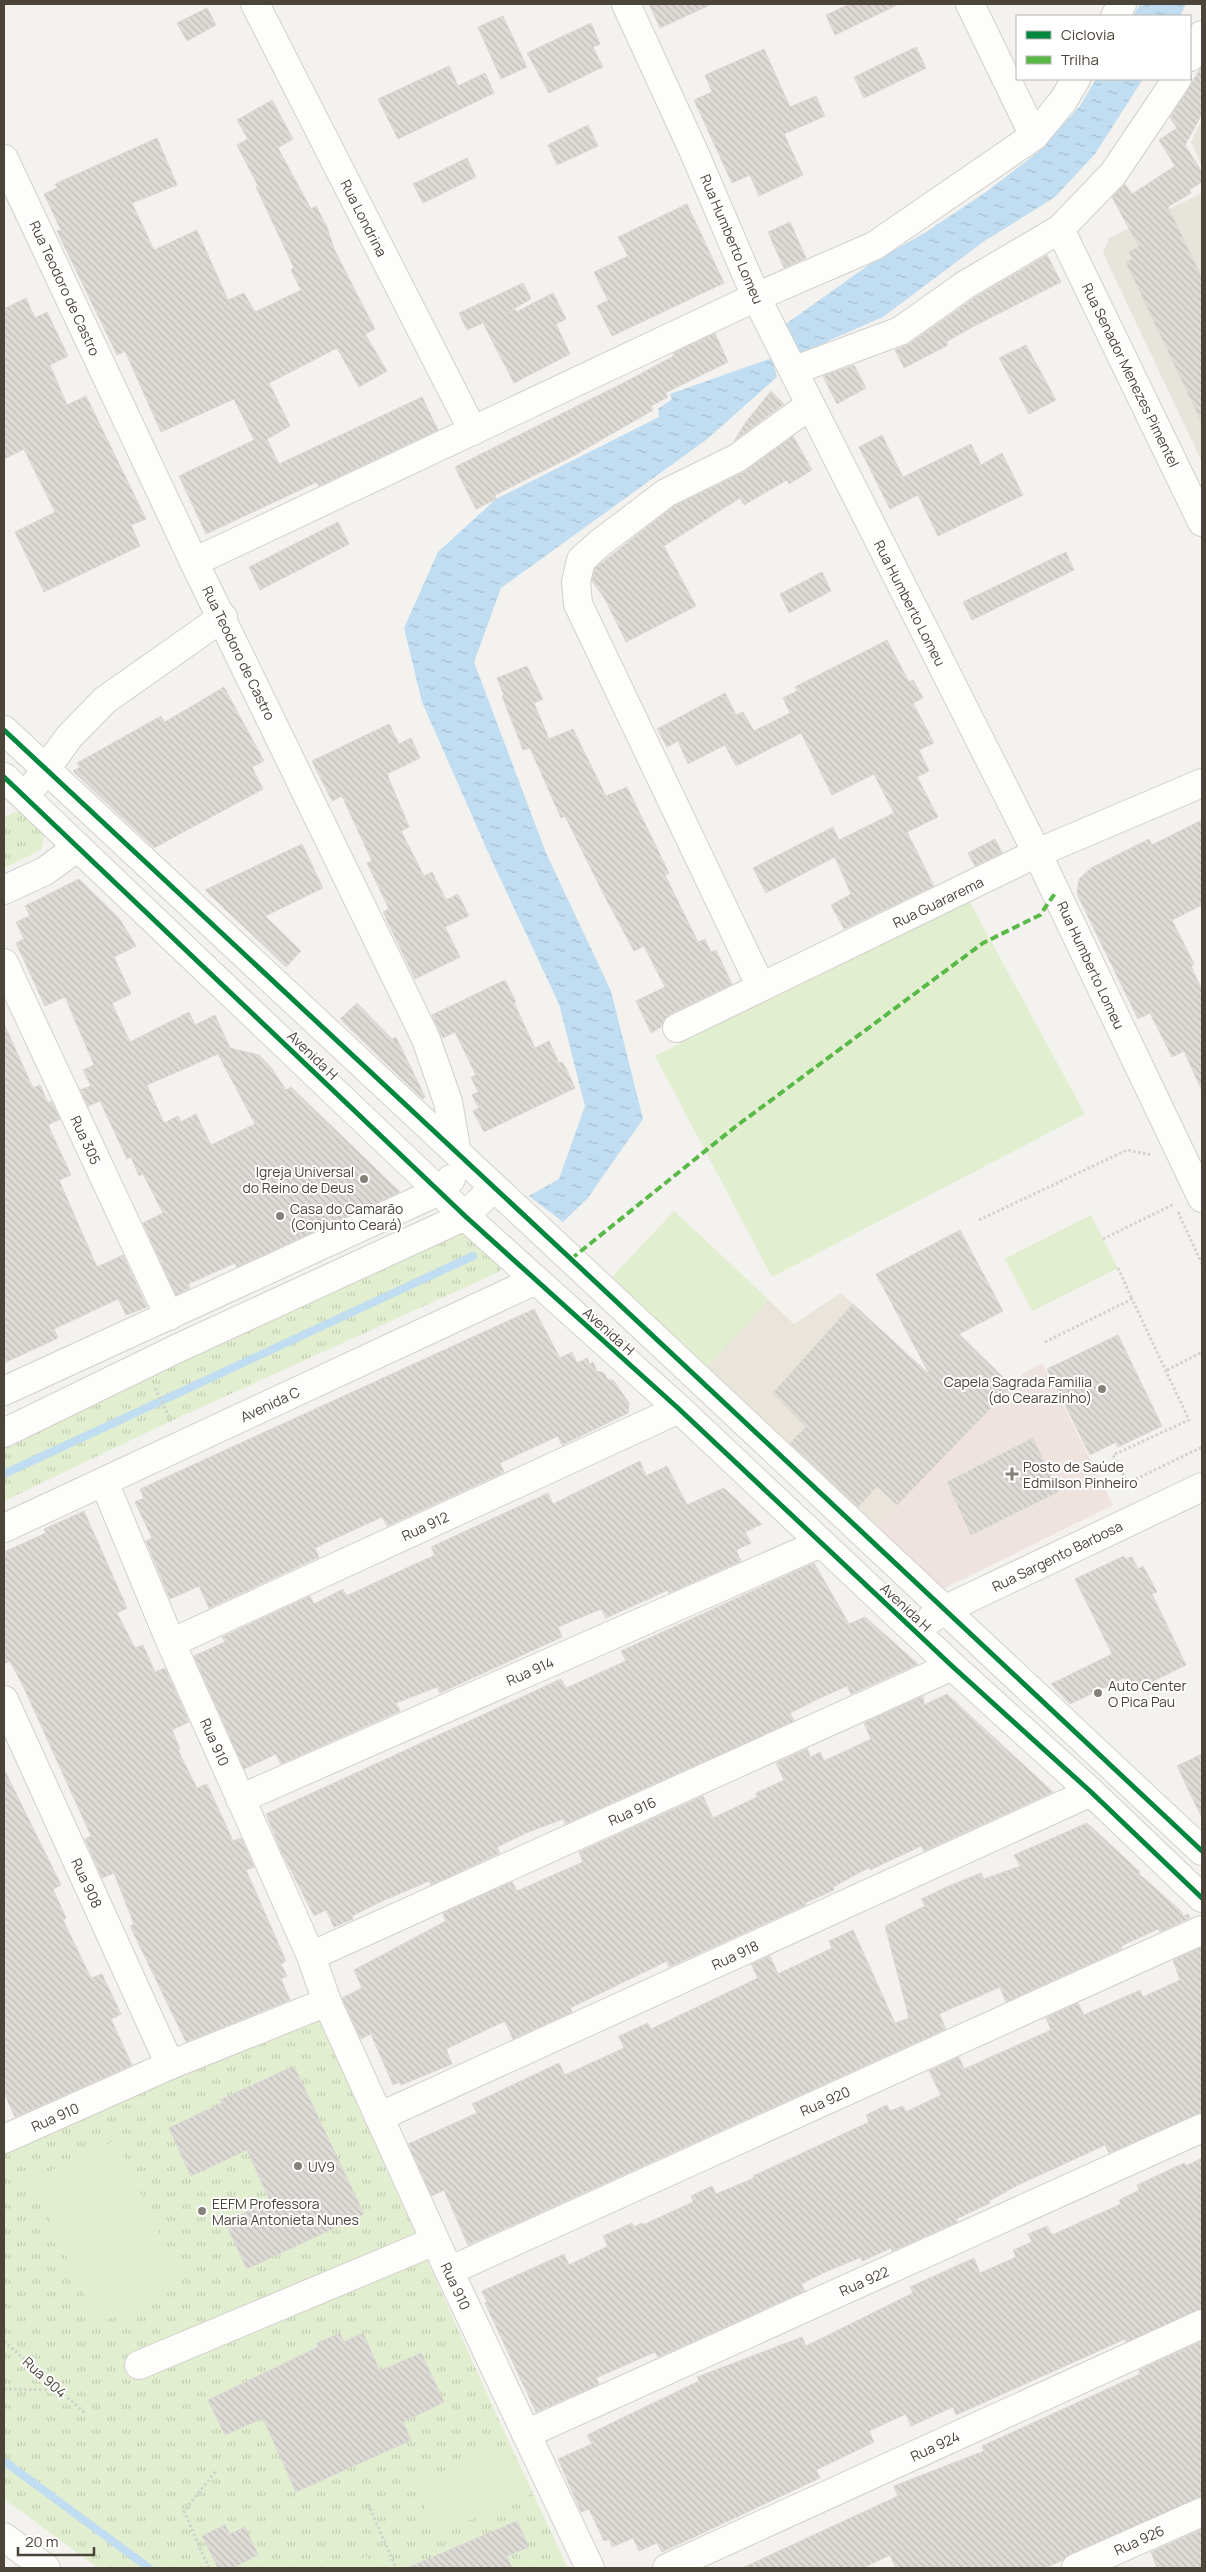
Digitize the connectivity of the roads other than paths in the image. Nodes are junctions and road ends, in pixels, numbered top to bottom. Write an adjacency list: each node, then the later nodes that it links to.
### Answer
1 (255, 4): 16 (street, Rua Londrina)
2 (626, 4): 13 (street, Rua Humberto Lomeu)
3 (970, 4): 10 (street)
4 (1122, 4): 5 (street)
5 (1115, 15)
6 (1202, 35): 7 (street)
7 (1191, 55)
8 (1075, 80): 10 (street)
9 (1176, 80): 12 (street)
10 (1034, 136): 13 (street)
11 (4, 159): 18 (street, Rua Teodoro de Castro)
12 (1060, 229): 14 (street); 17 (street, Rua Senador Menezes Pimentel)
13 (756, 297): 14 (street, Rua Humberto Lomeu); 16 (street)
14 (795, 370): 15 (street, Rua Humberto Lomeu)
15 (810, 405): 26 (street, Rua Humberto Lomeu); 31 (street)
16 (473, 431): 18 (street)
17 (1202, 522)
18 (194, 562): 19 (street, Rua Teodoro de Castro)
19 (222, 617): 21 (street); 33 (street, Rua Teodoro de Castro)
20 (4, 730): 21 (street, Avenida H)
21 (46, 770): 24 (street); 28 (street, Avenida H)
22 (4, 777): 24 (street, Avenida H)
23 (1202, 782): 26 (street, Rua Guararema)
24 (25, 797): 25 (street, Avenida H)
25 (78, 847): 27 (street); 30 (street, Avenida H)
26 (1037, 853): 31 (street, Rua Guararema); 36 (street, Rua Humberto Lomeu)
27 (4, 890)
28 (226, 938): 30 (street); 33 (street, Avenida H)
29 (4, 963): 39 (street, Rua 305)
30 (200, 964): 35 (street, Avenida H)
31 (761, 987): 32 (street, Rua Guararema)
32 (676, 1028)
33 (461, 1158): 34 (street, Avenida H); 35 (street)
34 (493, 1188): 37 (street); 47 (street, Avenida H)
35 (440, 1192): 37 (street, Avenida H); 39 (street)
36 (1202, 1198)
37 (466, 1216): 38 (street, Avenida H); 42 (street)
38 (536, 1280): 41 (street, Avenida H); 43 (street, Avenida C)
39 (169, 1316): 40 (street)
40 (4, 1391)
41 (679, 1409): 46 (street, Avenida H); 49 (street, Rua 912)
42 (4, 1433)
43 (104, 1482): 45 (street, Avenida C); 49 (street, Rua 910)
44 (1202, 1487): 47 (street, Rua Sargento Barbosa)
45 (4, 1528)
46 (821, 1543): 48 (street, Avenida H); 53 (street, Rua 914)
47 (946, 1609): 48 (street, Rua Sargento Barbosa); 54 (street, Avenida H)
48 (916, 1630): 50 (street, Avenida H)
49 (171, 1643): 53 (street, Rua 910)
50 (952, 1666): 52 (street, Avenida H); 57 (street, Rua 916)
51 (4, 1700): 59 (street, Rua 908)
52 (1091, 1792): 55 (street, Avenida H); 60 (street, Rua 918)
53 (240, 1799): 57 (street, Rua 910)
54 (1202, 1851)
55 (1202, 1898)
56 (1202, 1930): 64 (street, Rua 920)
57 (311, 1956): 58 (street, Rua 910)
58 (327, 2002): 59 (street, Rua 910); 60 (street, Rua 910)
59 (170, 2065): 62 (street, Rua 910)
60 (379, 2117): 63 (street, Rua 910)
61 (1202, 2128): 67 (street, Rua 922)
62 (5, 2136)
63 (435, 2241): 64 (street, Rua 910); 66 (street)
64 (449, 2271): 67 (street, Rua 910)
65 (1202, 2324): 72 (street, Rua 924)
66 (139, 2365)
67 (526, 2434): 71 (street, Rua 910)
68 (1202, 2512): 73 (street, Rua 926)
69 (4, 2537): 70 (street)
70 (46, 2568)
71 (590, 2568)
72 (667, 2568)
73 (1076, 2568)

